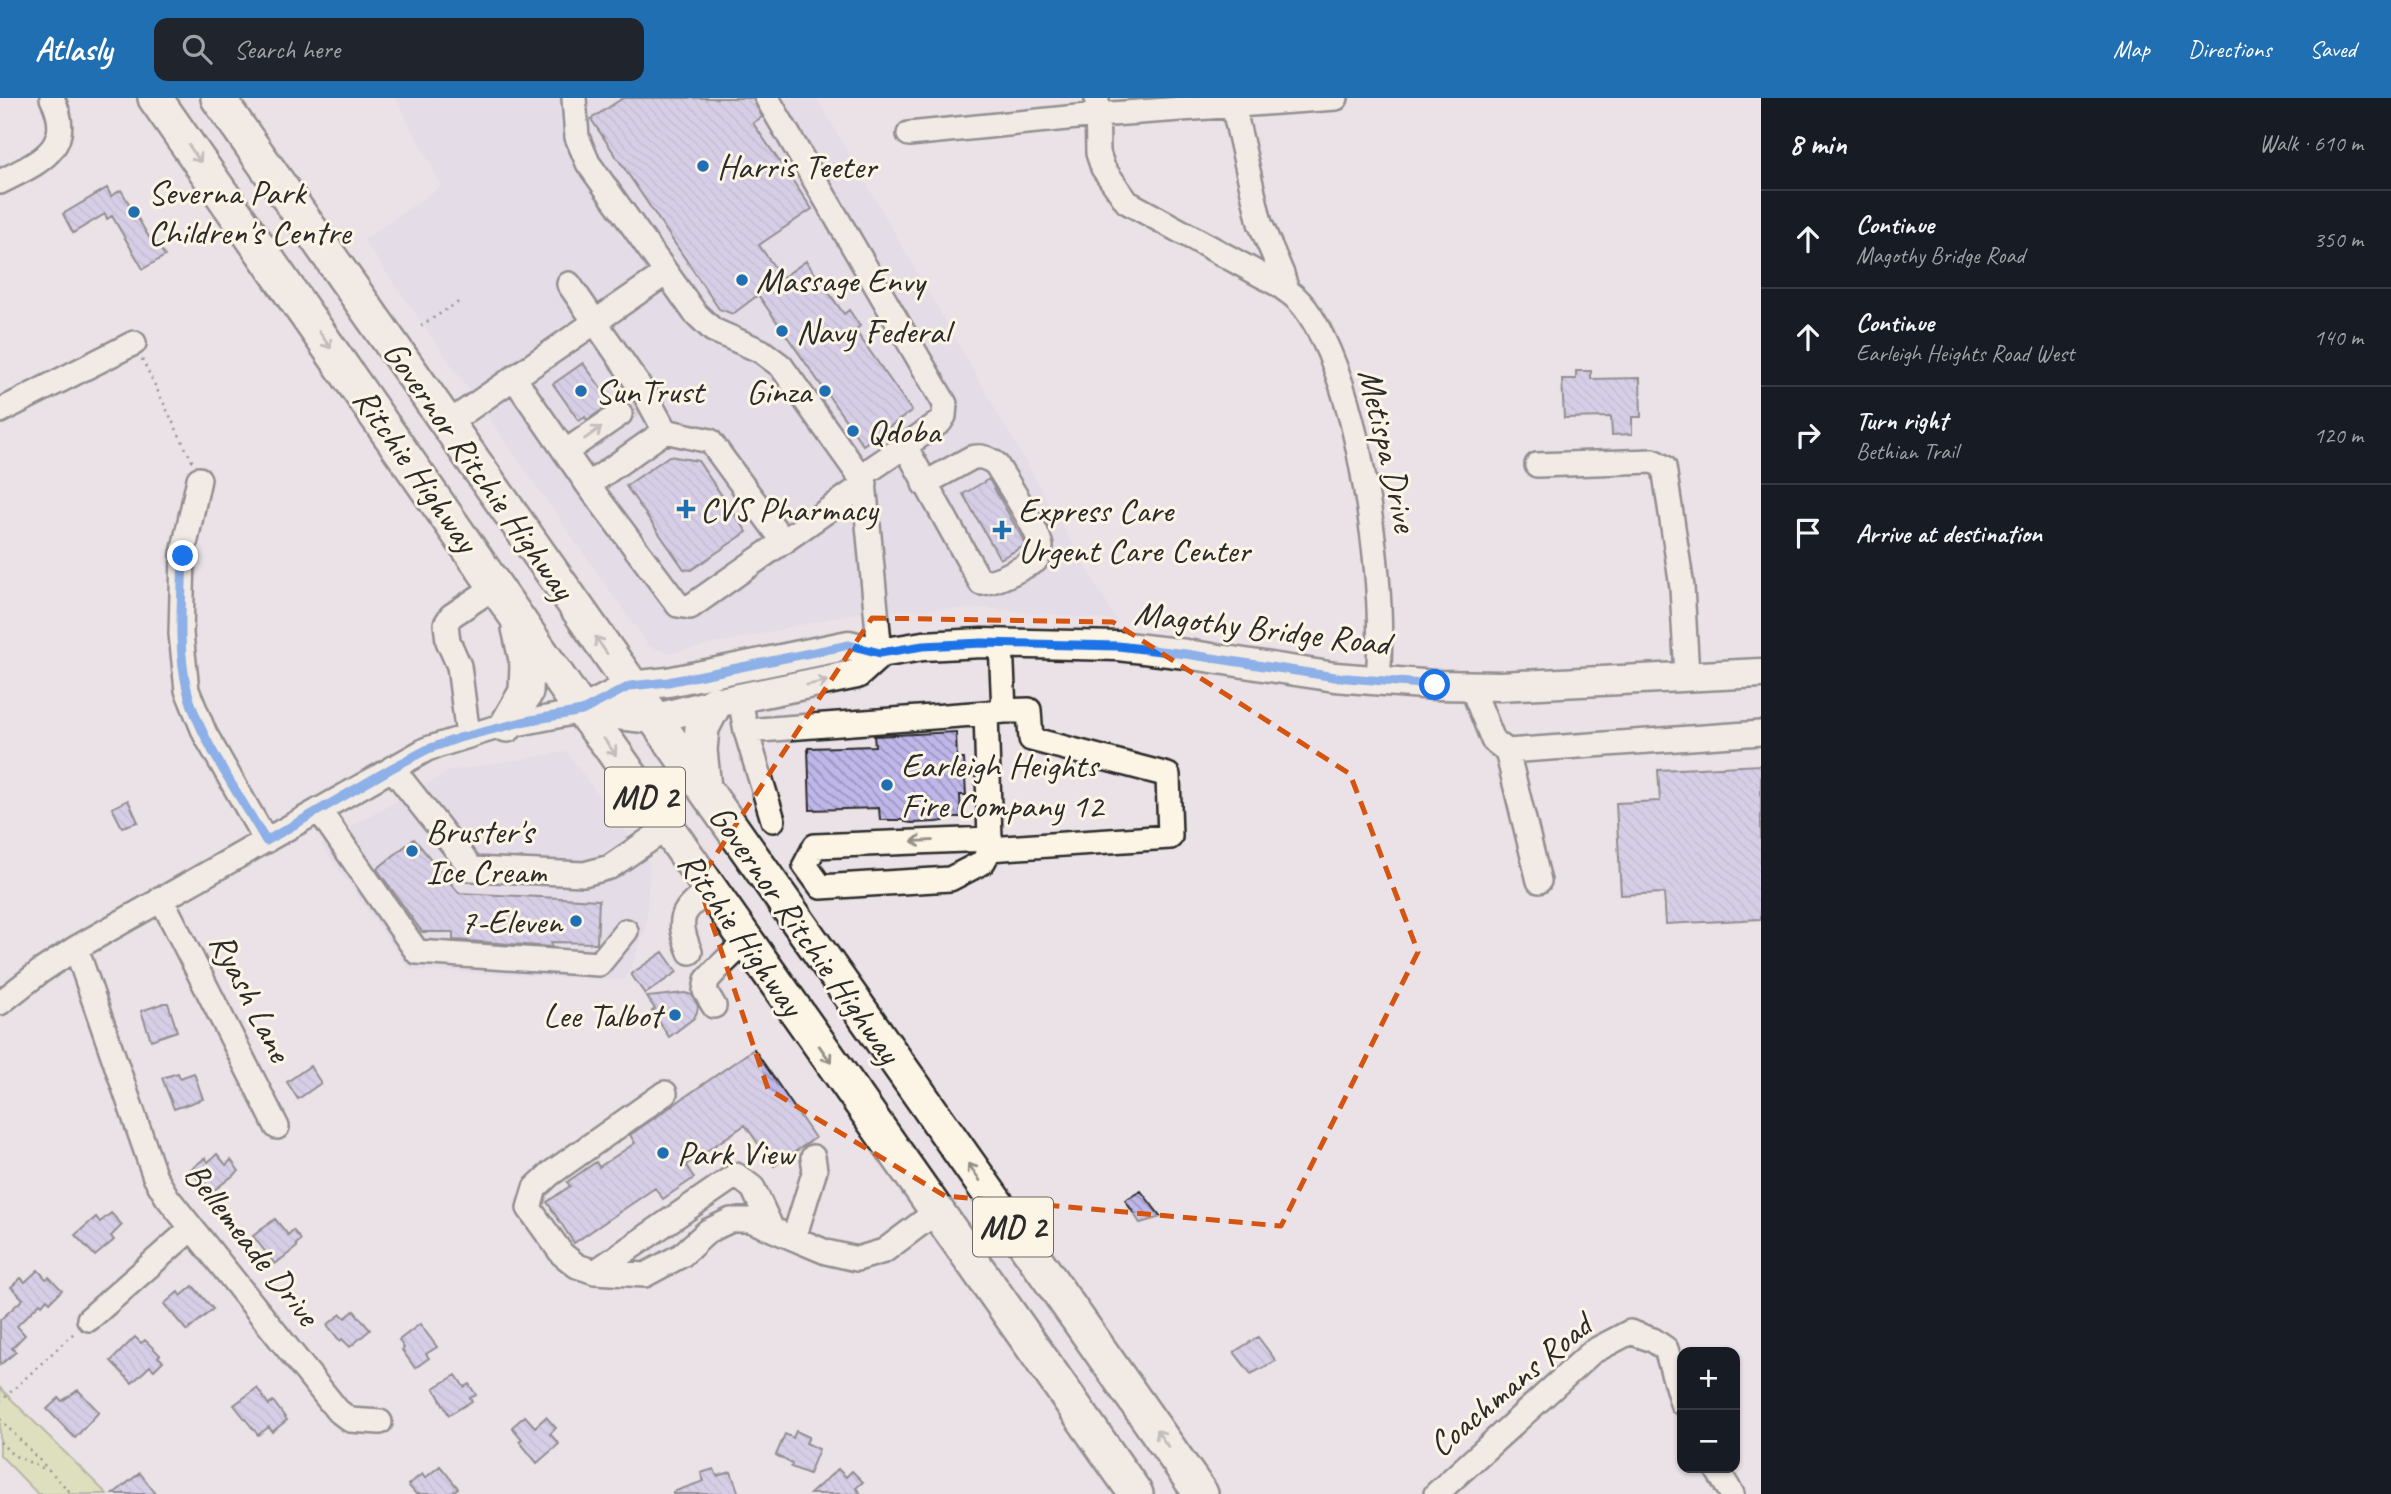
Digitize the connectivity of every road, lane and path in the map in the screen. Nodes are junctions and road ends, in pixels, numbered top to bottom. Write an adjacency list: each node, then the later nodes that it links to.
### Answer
1 (51, 98): 10 (street)
2 (155, 98): 31 (highway, Ritchie Highway / MD 2, one-way to 31)
3 (218, 98): 21 (highway, Governor Ritchie Highway / MD 2)
4 (575, 98): 11 (street)
5 (767, 98): 23 (street)
6 (1336, 98): 7 (street)
7 (1233, 105): 8 (street); 13 (street)
8 (1097, 106): 9 (street); 13 (street, Metispa Drive)
9 (909, 134)
10 (0, 182)
11 (666, 273): 15 (street); 27 (street)
12 (569, 284): 15 (street)
13 (1287, 291): 37 (street, Metispa Drive)
14 (460, 301): 16 (path)
15 (595, 322): 18 (street); 19 (street)
16 (421, 326)
17 (134, 343): 20 (street); 26 (path)
18 (514, 378): 21 (street); 24 (street)
19 (634, 404): 22 (street); 24 (street, one-way to 19)
20 (0, 411)
21 (447, 424): 39 (highway, Governor Ritchie Highway / MD 2, one-way to 21)
22 (665, 431): 29 (street); 30 (street)
23 (905, 446): 27 (street); 28 (street)
24 (565, 452): 29 (street)
25 (1537, 465): 36 (street)
26 (199, 479): 54 (street)
27 (863, 480): 30 (street); 34 (street)
28 (924, 484): 28 (street)
29 (588, 485): 30 (street)
30 (784, 541)
31 (496, 586): 32 (highway, Ritchie Highway / MD 2); 47 (street)
32 (516, 615): 41 (highway, Ritchie Highway / MD 2); 44 (highway)
33 (1001, 643): 34 (main road, Magothy Bridge Road); 37 (main road, Magothy Bridge Road); 42 (street)
34 (880, 653): 39 (main road, Magothy Bridge Road); 40 (main road, Magothy Bridge Road, one-way to 34)
35 (1761, 673): 36 (main road, Magothy Bridge Road)
36 (1687, 676): 38 (main road, Magothy Bridge Road)
37 (1378, 682): 38 (main road, Magothy Bridge Road)
38 (1471, 685): 48 (street)
39 (630, 686): 41 (main road, Magothy Bridge Road); 43 (highway, Governor Ritchie Highway / MD 2)
40 (728, 701): 43 (main road, Magothy Bridge Road); 45 (street); 50 (highway)
41 (582, 711): 43 (main road, Magothy Bridge Road); 44 (street); 53 (highway, Ritchie Highway / MD 2, one-way to 53)
42 (995, 712): 45 (street); 55 (street); 55 (street)
43 (653, 719): 50 (highway, Governor Ritchie Highway / MD 2)
44 (507, 726): 47 (street)
45 (746, 731): 52 (street)
46 (1761, 733): 48 (street)
47 (468, 736): 49 (street)
48 (1507, 751): 57 (street)
49 (392, 768): 51 (street); 53 (street)
50 (704, 790): 58 (highway, Governor Ritchie Highway / MD 2)
51 (319, 810): 54 (street); 61 (street)
52 (773, 820)
53 (667, 828): 59 (highway, Ritchie Highway / MD 2)
54 (266, 841): 60 (street)
55 (990, 844): 56 (street, one-way to 56); 56 (street)
56 (804, 865): 58 (street)
57 (1539, 880)
58 (771, 885): 85 (highway, Governor Ritchie Highway / MD 2, one-way to 58)
59 (710, 890): 62 (highway, Ritchie Highway / MD 2); 64 (street)
60 (161, 898): 63 (street); 68 (street, Ryash Lane)
61 (626, 931)
62 (746, 941): 66 (street); 70 (highway, Ritchie Highway / MD 2, one-way to 70)
63 (76, 948): 65 (street); 72 (street, Bellemeade Drive)
64 (690, 952)
65 (0, 1003)
66 (714, 1006)
67 (665, 1093): 74 (street)
68 (277, 1127)
69 (813, 1157): 73 (street)
70 (936, 1212): 73 (street); 84 (highway, Ritchie Highway / MD 2)
71 (771, 1227): 73 (street); 74 (street); 74 (street)
72 (191, 1229): 75 (street); 79 (street, Bellemeade Drive)
73 (794, 1238)
74 (595, 1272)
75 (89, 1319): 77 (path)
76 (1677, 1386): 86 (street, Coachmans Road)
77 (0, 1402)
78 (0, 1419): 81 (path)
79 (380, 1422)
80 (0, 1442): 81 (path)
81 (51, 1472): 83 (path)
82 (1719, 1473): 87 (street)
83 (72, 1494)
84 (1136, 1494)
85 (1201, 1494)
86 (1436, 1494)
87 (1732, 1494)

